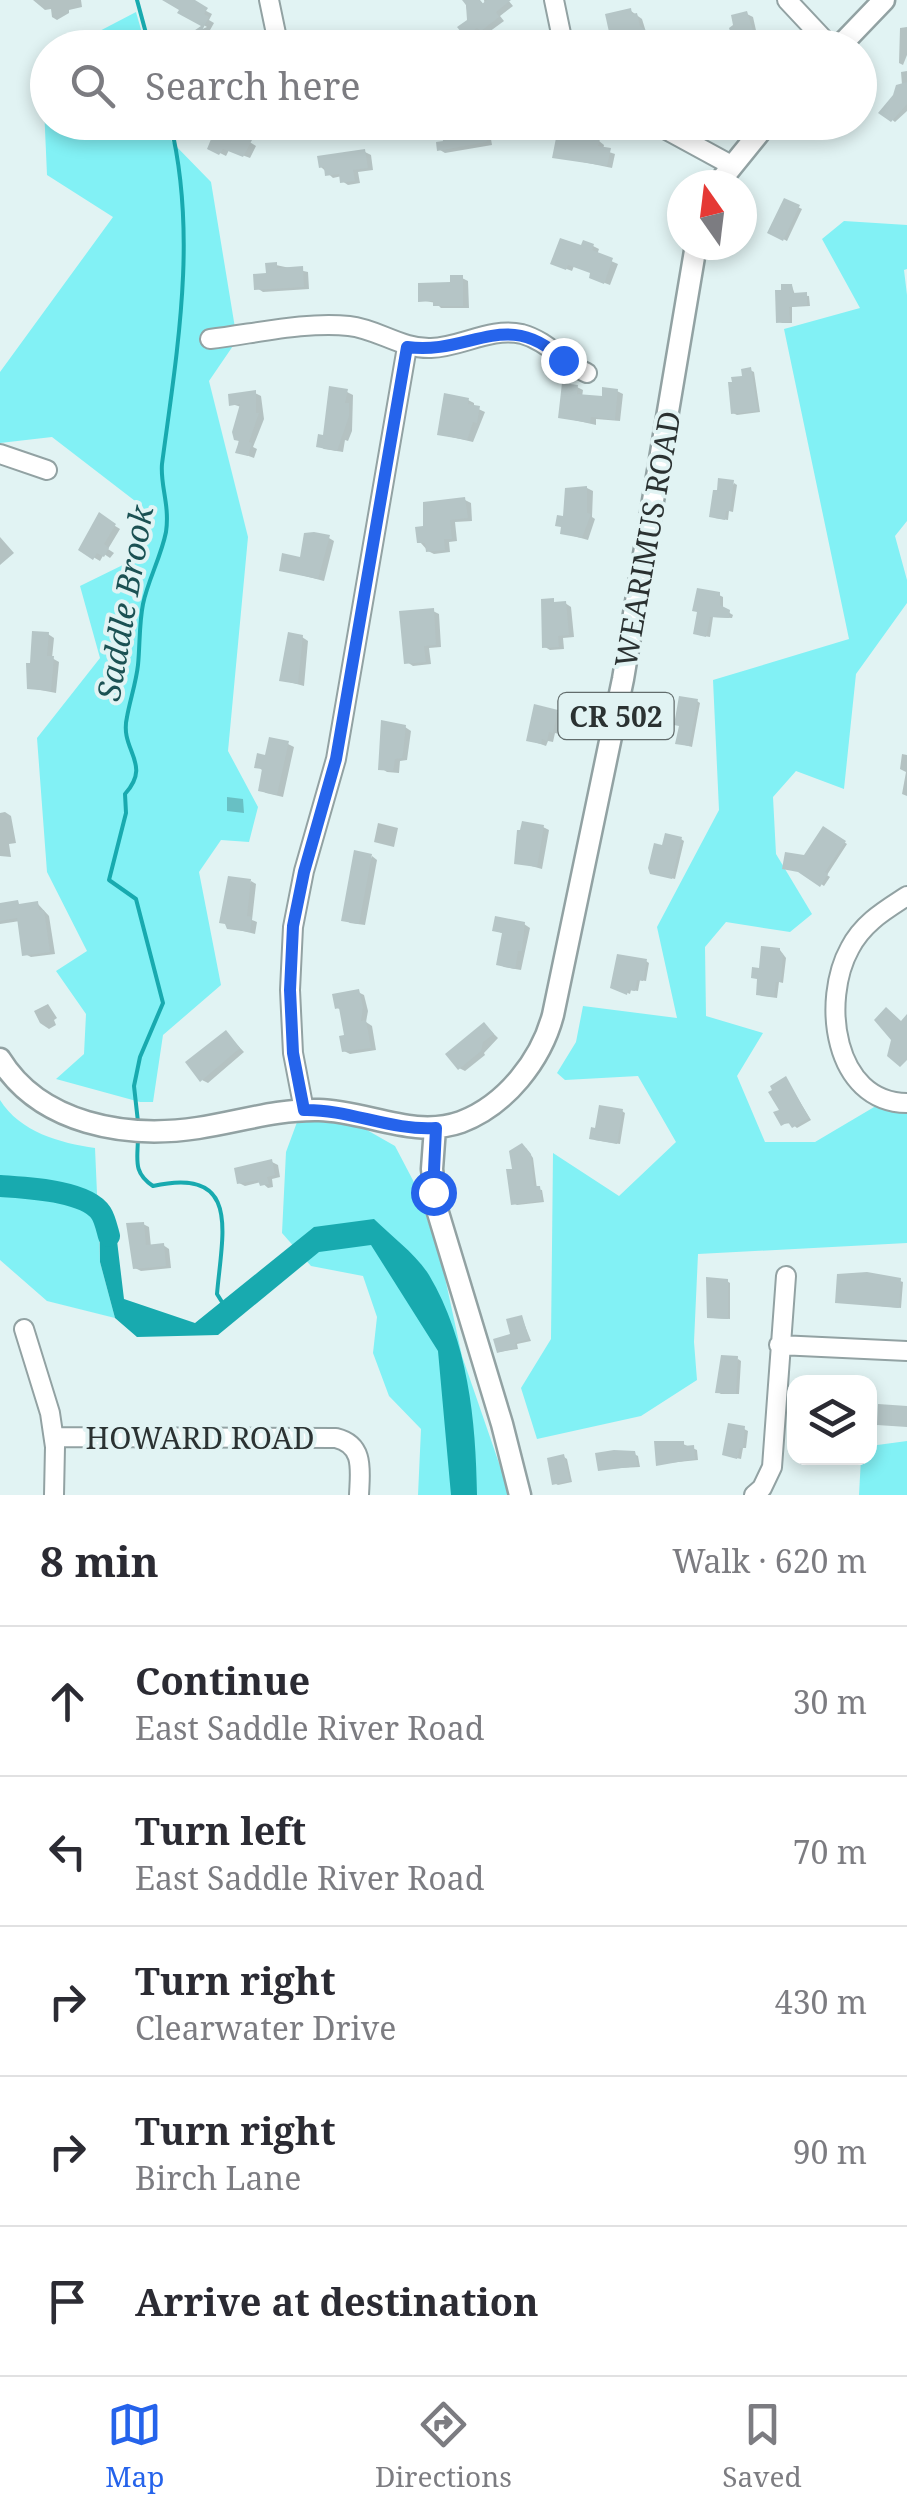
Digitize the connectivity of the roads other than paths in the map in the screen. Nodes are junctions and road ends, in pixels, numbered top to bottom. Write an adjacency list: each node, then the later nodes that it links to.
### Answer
1 (270, 0): 5 (street)
2 (554, 0): 6 (street)
3 (787, 0): 7 (street)
4 (884, 0): 8 (main road)
5 (276, 30)
6 (560, 30)
7 (817, 30)
8 (853, 30)
9 (684, 140): 11 (street)
10 (753, 140): 11 (main road)
11 (731, 166): 12 (main road)
12 (728, 170)
13 (693, 260): 23 (main road, WEARIMUS ROAD / CR 502)
14 (210, 339): 15 (street)
15 (407, 347): 16 (street); 22 (street)
16 (588, 374)
17 (0, 454): 18 (street)
18 (47, 470)
19 (907, 896): 21 (street)
20 (0, 1058): 22 (main road, CR 502)
21 (907, 1104)
22 (304, 1110): 23 (main road, CR 502)
23 (436, 1128): 31 (main road)
24 (786, 1276): 26 (street)
25 (24, 1329): 28 (street)
26 (779, 1345): 27 (street); 32 (street)
27 (907, 1351)
28 (54, 1437): 29 (street); 30 (street, HOWARD ROAD)
29 (54, 1495)
30 (359, 1495)
31 (520, 1495)
32 (754, 1495)

